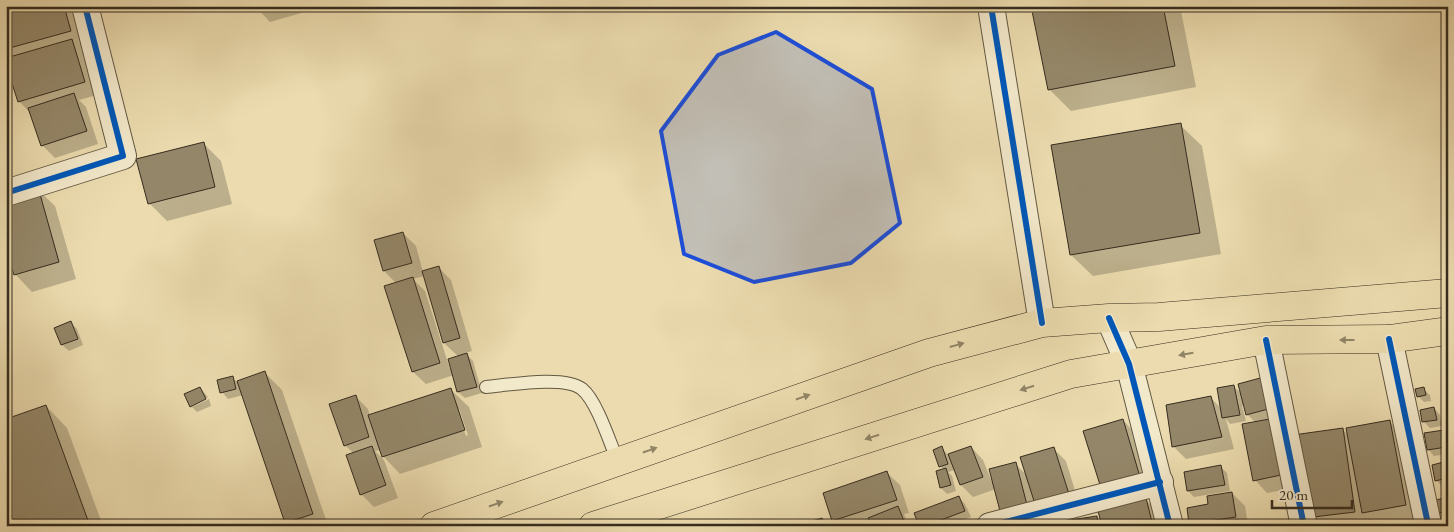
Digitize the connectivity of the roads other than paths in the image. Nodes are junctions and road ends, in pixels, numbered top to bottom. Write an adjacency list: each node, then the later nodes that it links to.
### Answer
1 (85, 6): 3 (street)
2 (991, 6): 6 (street)
3 (6, 193)
4 (1448, 293): 5 (main road)
5 (1109, 318): 6 (main road); 10 (street)
6 (1042, 323): 12 (main road, one-way to 6)
7 (1448, 331): 8 (main road)
8 (1389, 339): 9 (main road, one-way to 9); 14 (street)
9 (1266, 340): 10 (main road, one-way to 10); 19 (street)
10 (1129, 364): 13 (street); 16 (main road, one-way to 16)
11 (486, 387): 12 (lane)
12 (618, 462): 15 (main road, one-way to 12)
13 (1160, 482): 17 (street); 18 (street)
14 (1430, 524)
15 (434, 526)
16 (593, 526)
17 (990, 526)
18 (1170, 526)
19 (1304, 526)

